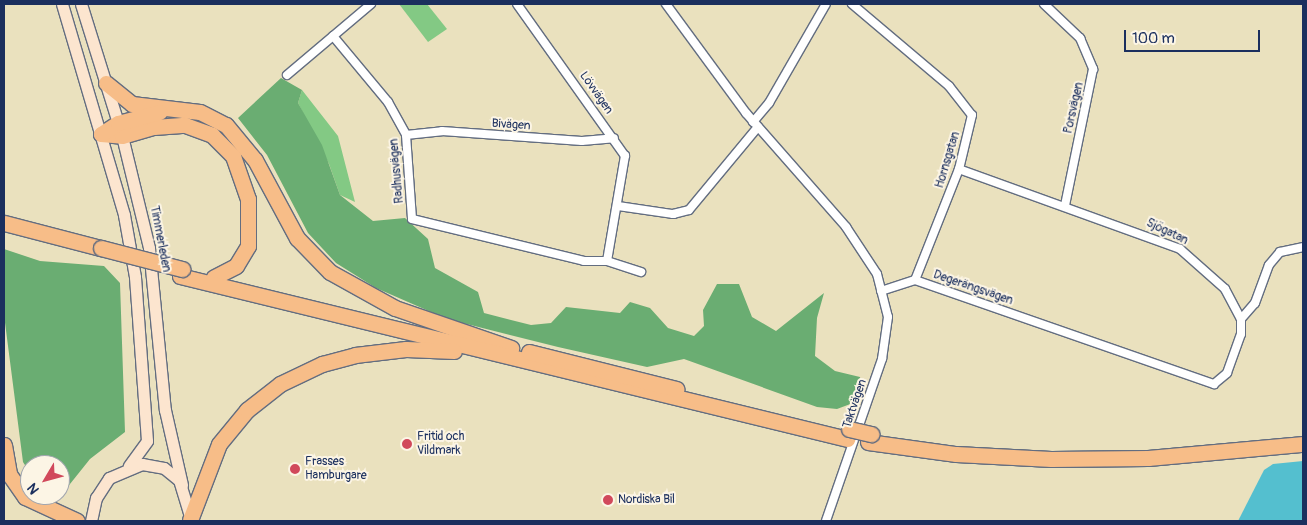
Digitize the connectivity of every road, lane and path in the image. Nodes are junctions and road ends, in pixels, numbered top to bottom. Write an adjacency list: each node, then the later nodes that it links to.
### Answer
1 (62, 4): 15 (main road)
2 (81, 4): 11 (main road, Timmerleden)
3 (371, 4): 9 (street)
4 (517, 4): 17 (street, Lövvägen)
5 (666, 4): 13 (street)
6 (826, 4): 13 (street)
7 (852, 4): 18 (street, Hornsgatan)
8 (1044, 4): 19 (street, Porsvägen)
9 (333, 36): 10 (street); 16 (street, Radhusvägen)
10 (287, 75)
11 (106, 83): 12 (highway); 14 (main road, Timmerleden)
12 (174, 110): 14 (highway); 32 (highway)
13 (756, 125): 20 (street); 30 (street)
14 (120, 129): 15 (highway); 28 (highway); 40 (main road, Timmerleden)
15 (102, 134): 39 (main road)
16 (406, 135): 17 (street, Bivägen); 25 (street, Radhusvägen)
17 (614, 138): 20 (street, Lövvägen)
18 (959, 170): 19 (street, Sjögatan); 29 (street, Hornsgatan)
19 (1065, 205): 31 (street, Sjögatan)
20 (618, 206): 25 (street)
21 (4, 223): 24 (highway)
22 (4, 233): 24 (highway)
23 (1303, 247): 31 (street)
24 (100, 252): 26 (highway)
25 (606, 261): 27 (street, Radhusvägen)
26 (181, 272): 28 (highway); 33 (highway)
27 (641, 272)
28 (214, 277): 32 (highway)
29 (915, 280): 30 (street, Degerängsvägen); 31 (street, Degerängsvägen)
30 (881, 291): 44 (street, Taktvägen)
31 (1241, 319)
32 (512, 348): 34 (highway)
33 (537, 364): 34 (highway); 43 (highway)
34 (848, 434): 36 (highway, bridge)
35 (1303, 436): 36 (highway)
36 (869, 438): 37 (highway)
37 (1303, 444)
38 (4, 445): 41 (highway)
39 (129, 466): 40 (main road); 42 (main road)
40 (182, 485): 43 (main road, Timmerleden)
41 (77, 521)
42 (91, 521)
43 (190, 521)
44 (826, 521)

